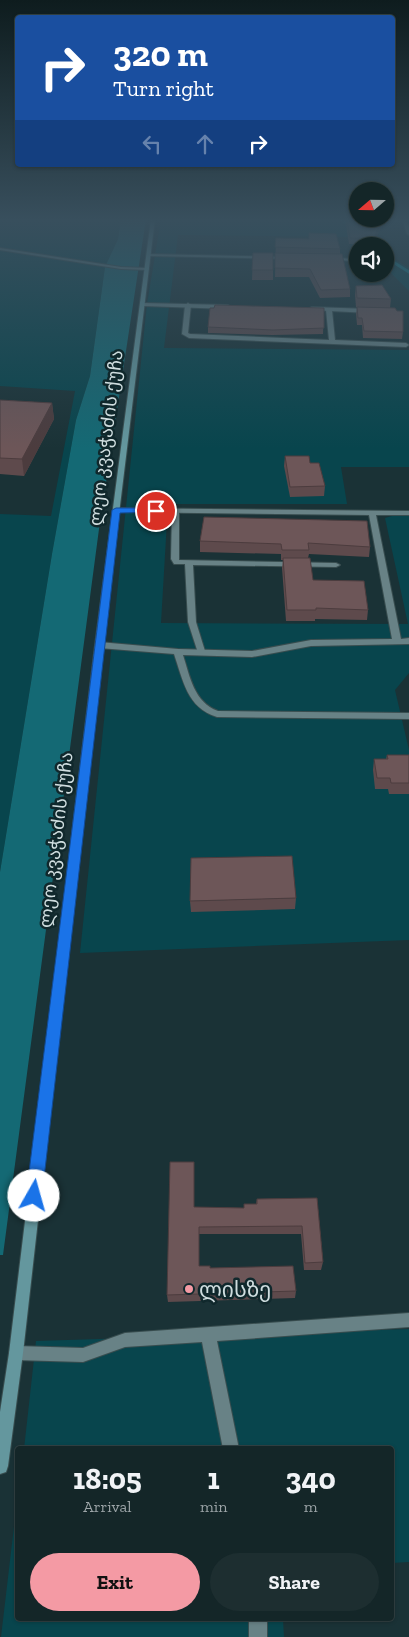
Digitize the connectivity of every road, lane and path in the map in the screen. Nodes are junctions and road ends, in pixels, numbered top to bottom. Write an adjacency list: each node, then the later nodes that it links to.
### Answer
1 (145, 295): 2 (main road, ლეო კვაჭაძის ქუჩა)
2 (144, 304): 3 (street); 10 (main road, ლეო კვაჭაძის ქუჩა)
3 (188, 305): 4 (street); 8 (street)
4 (235, 307)
5 (301, 309): 6 (street)
6 (329, 310): 7 (street); 8 (street)
7 (376, 311)
8 (332, 342): 9 (street)
9 (406, 345)
10 (116, 510): 11 (street); 18 (main road, ლეო კვაჭაძის ქუჩა)
11 (176, 511): 12 (street); 14 (street)
12 (372, 512): 13 (street); 16 (street)
13 (409, 513)
14 (189, 563): 15 (street); 19 (street)
15 (336, 565)
16 (397, 641): 17 (street); 19 (street)
17 (409, 641)
18 (99, 645): 20 (street); 24 (main road, ლეო კვაჭაძის ქუჩა)
19 (201, 651): 20 (street)
20 (178, 652): 21 (street)
21 (409, 716)
22 (409, 1320): 23 (street)
23 (208, 1335): 24 (street); 25 (street)
24 (16, 1353): 26 (main road, ლეო კვაჭაძის ქუჩა)
25 (230, 1446)
26 (0, 1466)
27 (258, 1621): 28 (street)
28 (258, 1637)

